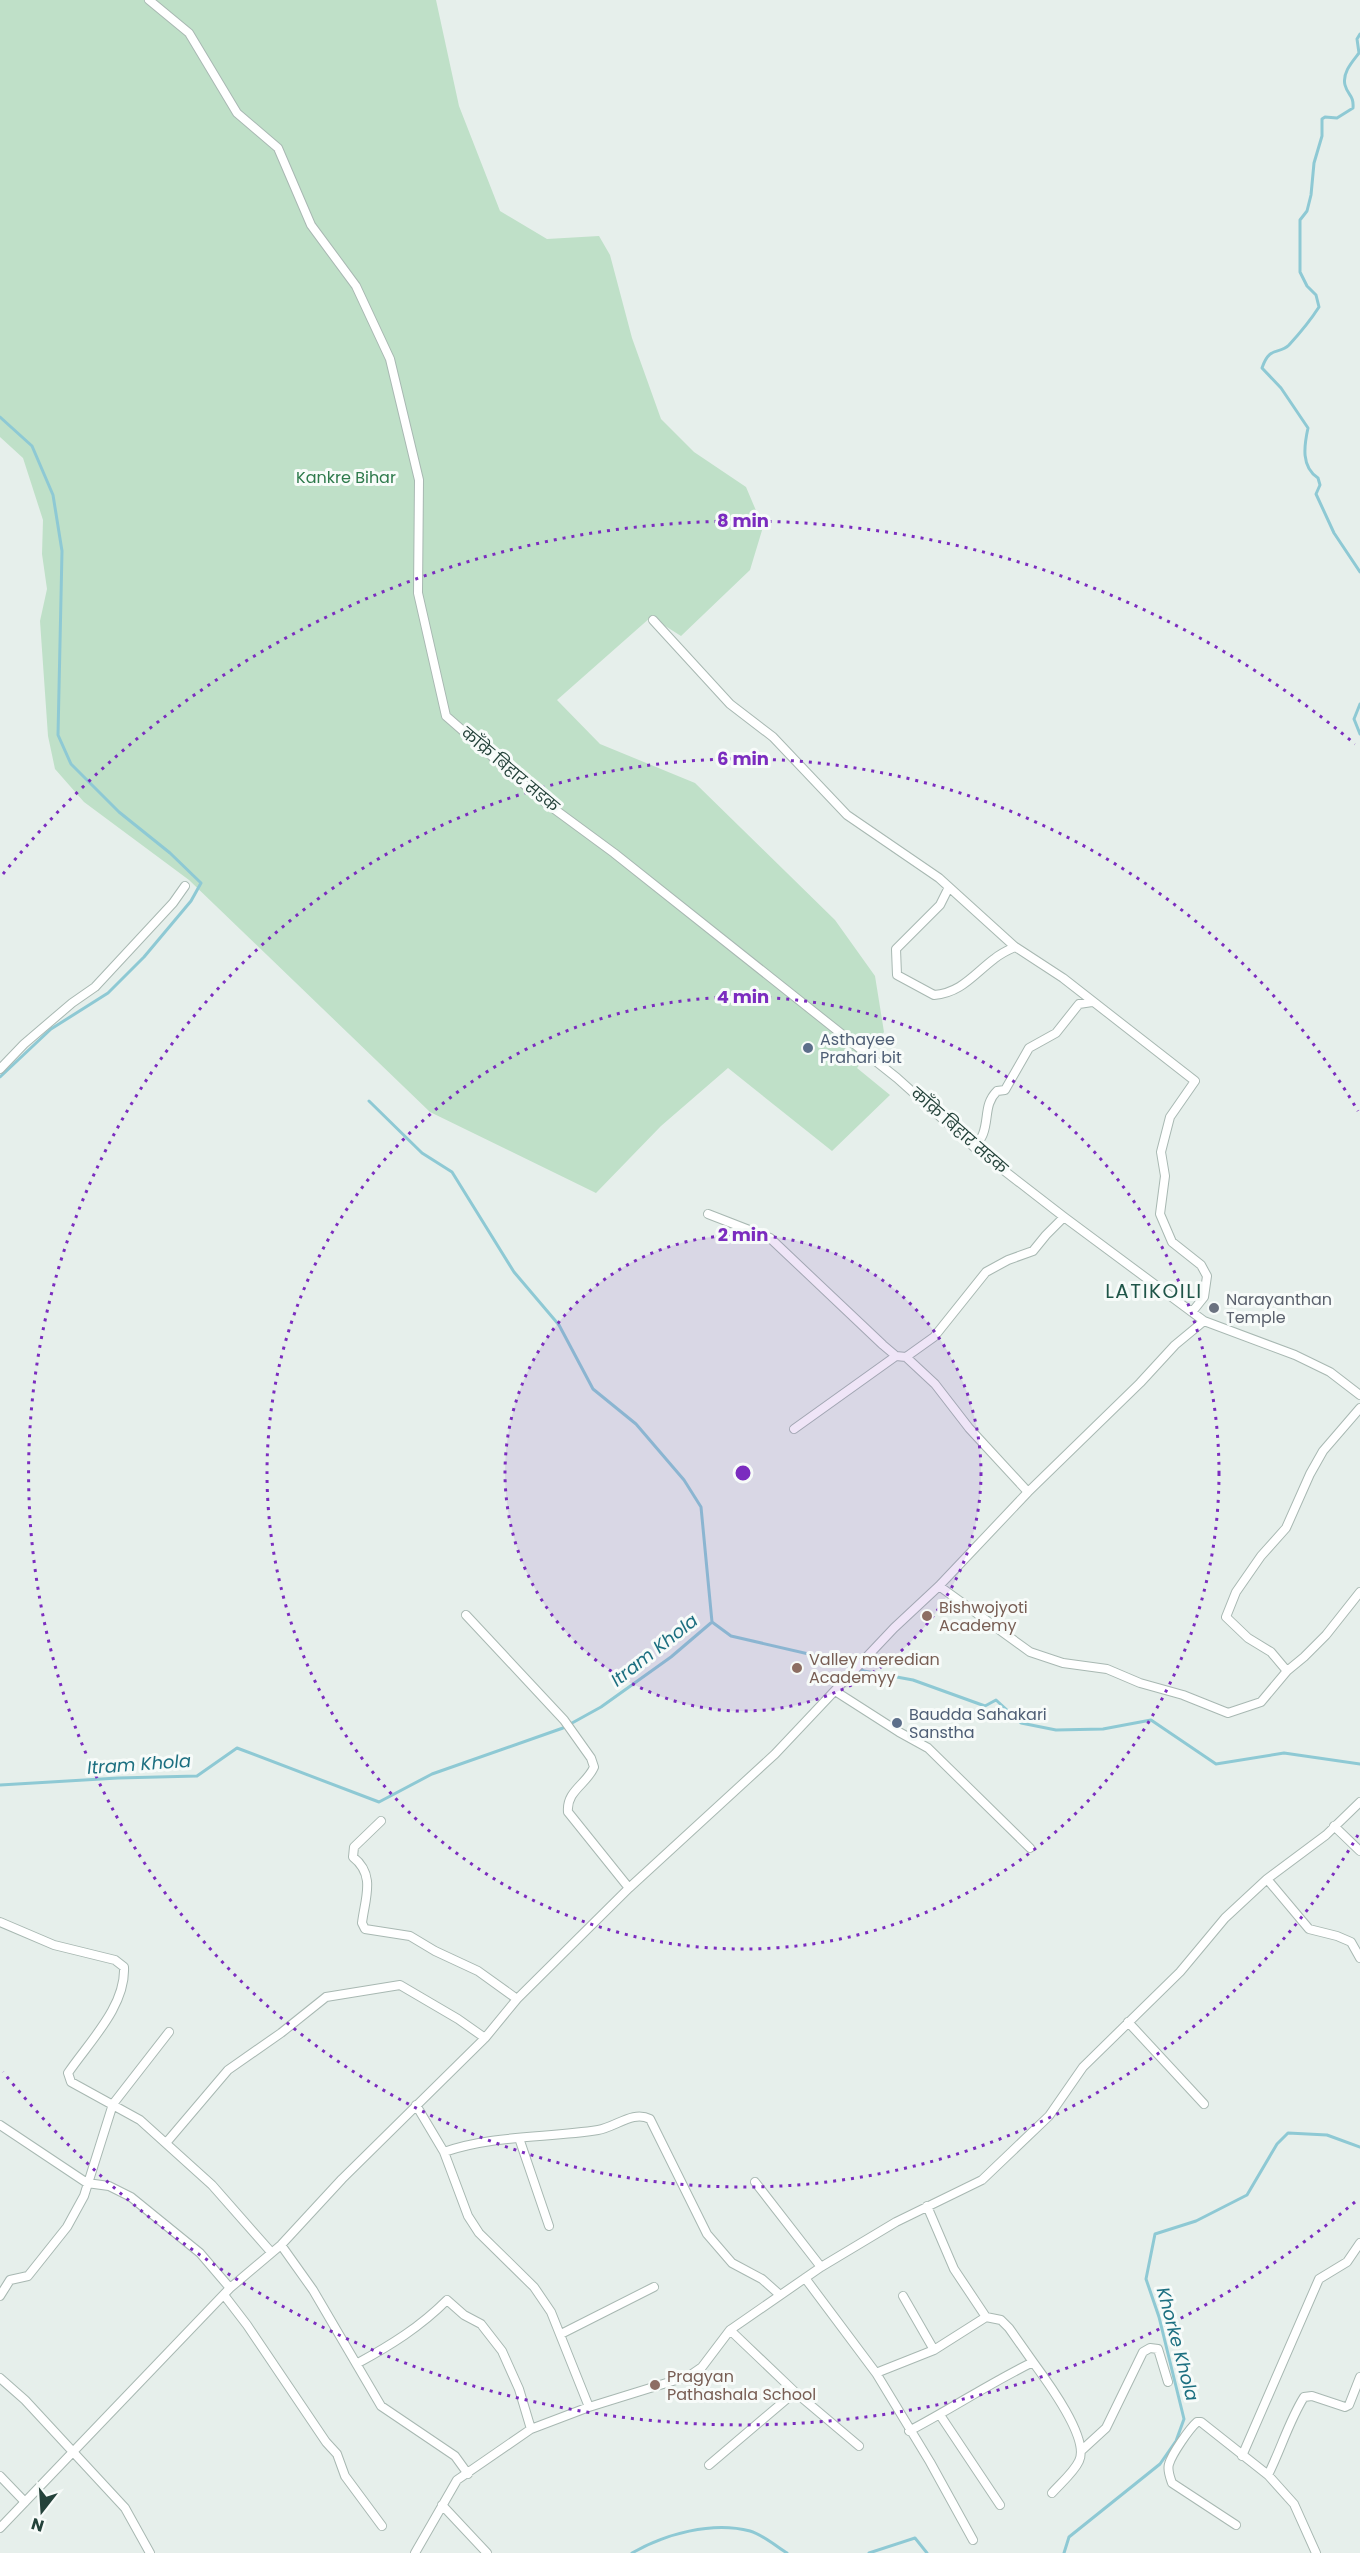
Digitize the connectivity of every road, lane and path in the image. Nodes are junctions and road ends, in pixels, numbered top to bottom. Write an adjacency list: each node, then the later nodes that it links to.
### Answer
1 (149, 0): 8 (street, काँक्रे बिहार सडक)
2 (653, 620): 4 (street)
3 (185, 886): 7 (street)
4 (949, 886): 5 (street); 5 (street)
5 (1015, 947): 6 (street)
6 (1092, 1002): 8 (street); 11 (street)
7 (0, 1069)
8 (975, 1148): 10 (street, काँक्रे बिहार सडक)
9 (708, 1214): 13 (street)
10 (1064, 1217): 11 (street, काँक्रे बिहार सडक); 14 (street)
11 (1192, 1312): 12 (street, काँक्रे बिहार सडक)
12 (1203, 1321): 15 (street, काँक्रे बिहार सडक); 18 (street)
13 (896, 1356): 14 (street); 17 (street)
14 (906, 1358): 18 (street)
15 (1360, 1395)
16 (1360, 1408): 22 (street)
17 (794, 1429)
18 (1028, 1492): 19 (street)
19 (939, 1586): 22 (street); 23 (street)
20 (1360, 1592): 22 (street)
21 (466, 1615): 30 (street)
22 (1287, 1671)
23 (835, 1690): 27 (street); 30 (street)
24 (1360, 1802): 26 (street)
25 (381, 1821): 33 (street)
26 (1334, 1826): 28 (street); 29 (street)
27 (1030, 1848)
28 (1360, 1851)
29 (1267, 1879): 32 (street); 34 (street)
30 (629, 1888): 33 (street)
31 (0, 1922): 37 (street)
32 (1360, 1958)
33 (517, 1999): 36 (street)
34 (1128, 2022): 38 (street); 46 (street)
35 (168, 2032): 37 (street)
36 (485, 2038): 39 (street); 42 (street)
37 (113, 2104): 42 (street); 45 (street)
38 (1204, 2104)
39 (416, 2105): 43 (street); 49 (street)
40 (0, 2125): 45 (street)
41 (519, 2138): 43 (street); 47 (street); 56 (street)
42 (166, 2143): 50 (street)
43 (444, 2152): 61 (street)
44 (755, 2182): 51 (street)
45 (87, 2183): 54 (street); 57 (street)
46 (927, 2206): 51 (street); 59 (street)
47 (549, 2226)
48 (1360, 2243): 77 (street)
49 (281, 2245): 50 (street); 64 (street)
50 (271, 2252): 54 (street)
51 (821, 2267): 52 (street)
52 (806, 2278): 56 (street); 65 (street)
53 (654, 2287): 61 (street)
54 (230, 2288): 55 (street)
55 (224, 2295): 76 (street); 87 (street)
56 (780, 2295): 60 (street)
57 (0, 2296)
58 (903, 2296): 62 (street)
59 (986, 2317): 62 (street); 63 (street)
60 (730, 2330): 69 (street); 70 (street)
61 (561, 2334): 70 (street)
62 (934, 2350): 65 (street)
63 (1034, 2362): 71 (street); 75 (street)
64 (358, 2363): 72 (street); 79 (street)
65 (876, 2373): 73 (street)
66 (1360, 2377): 80 (street)
67 (0, 2378): 76 (street)
68 (1168, 2382): 75 (street)
69 (795, 2392): 74 (street); 78 (street)
70 (589, 2407): 72 (street)
71 (940, 2415): 73 (street); 85 (street)
72 (531, 2429): 79 (street)
73 (909, 2431): 89 (street)
74 (859, 2446)
75 (1082, 2450): 82 (street)
76 (74, 2451): 83 (street); 90 (street)
77 (1242, 2456): 80 (street); 86 (street)
78 (709, 2465)
79 (468, 2474): 84 (street)
80 (1268, 2475): 93 (street)
81 (0, 2476): 83 (street)
82 (1052, 2493)
83 (25, 2502): 88 (street)
84 (442, 2505): 91 (street); 92 (street)
85 (1000, 2505)
86 (1236, 2525)
87 (382, 2526)
88 (0, 2528)
89 (973, 2540)
90 (150, 2553)
91 (415, 2553)
92 (487, 2553)
93 (1316, 2553)

